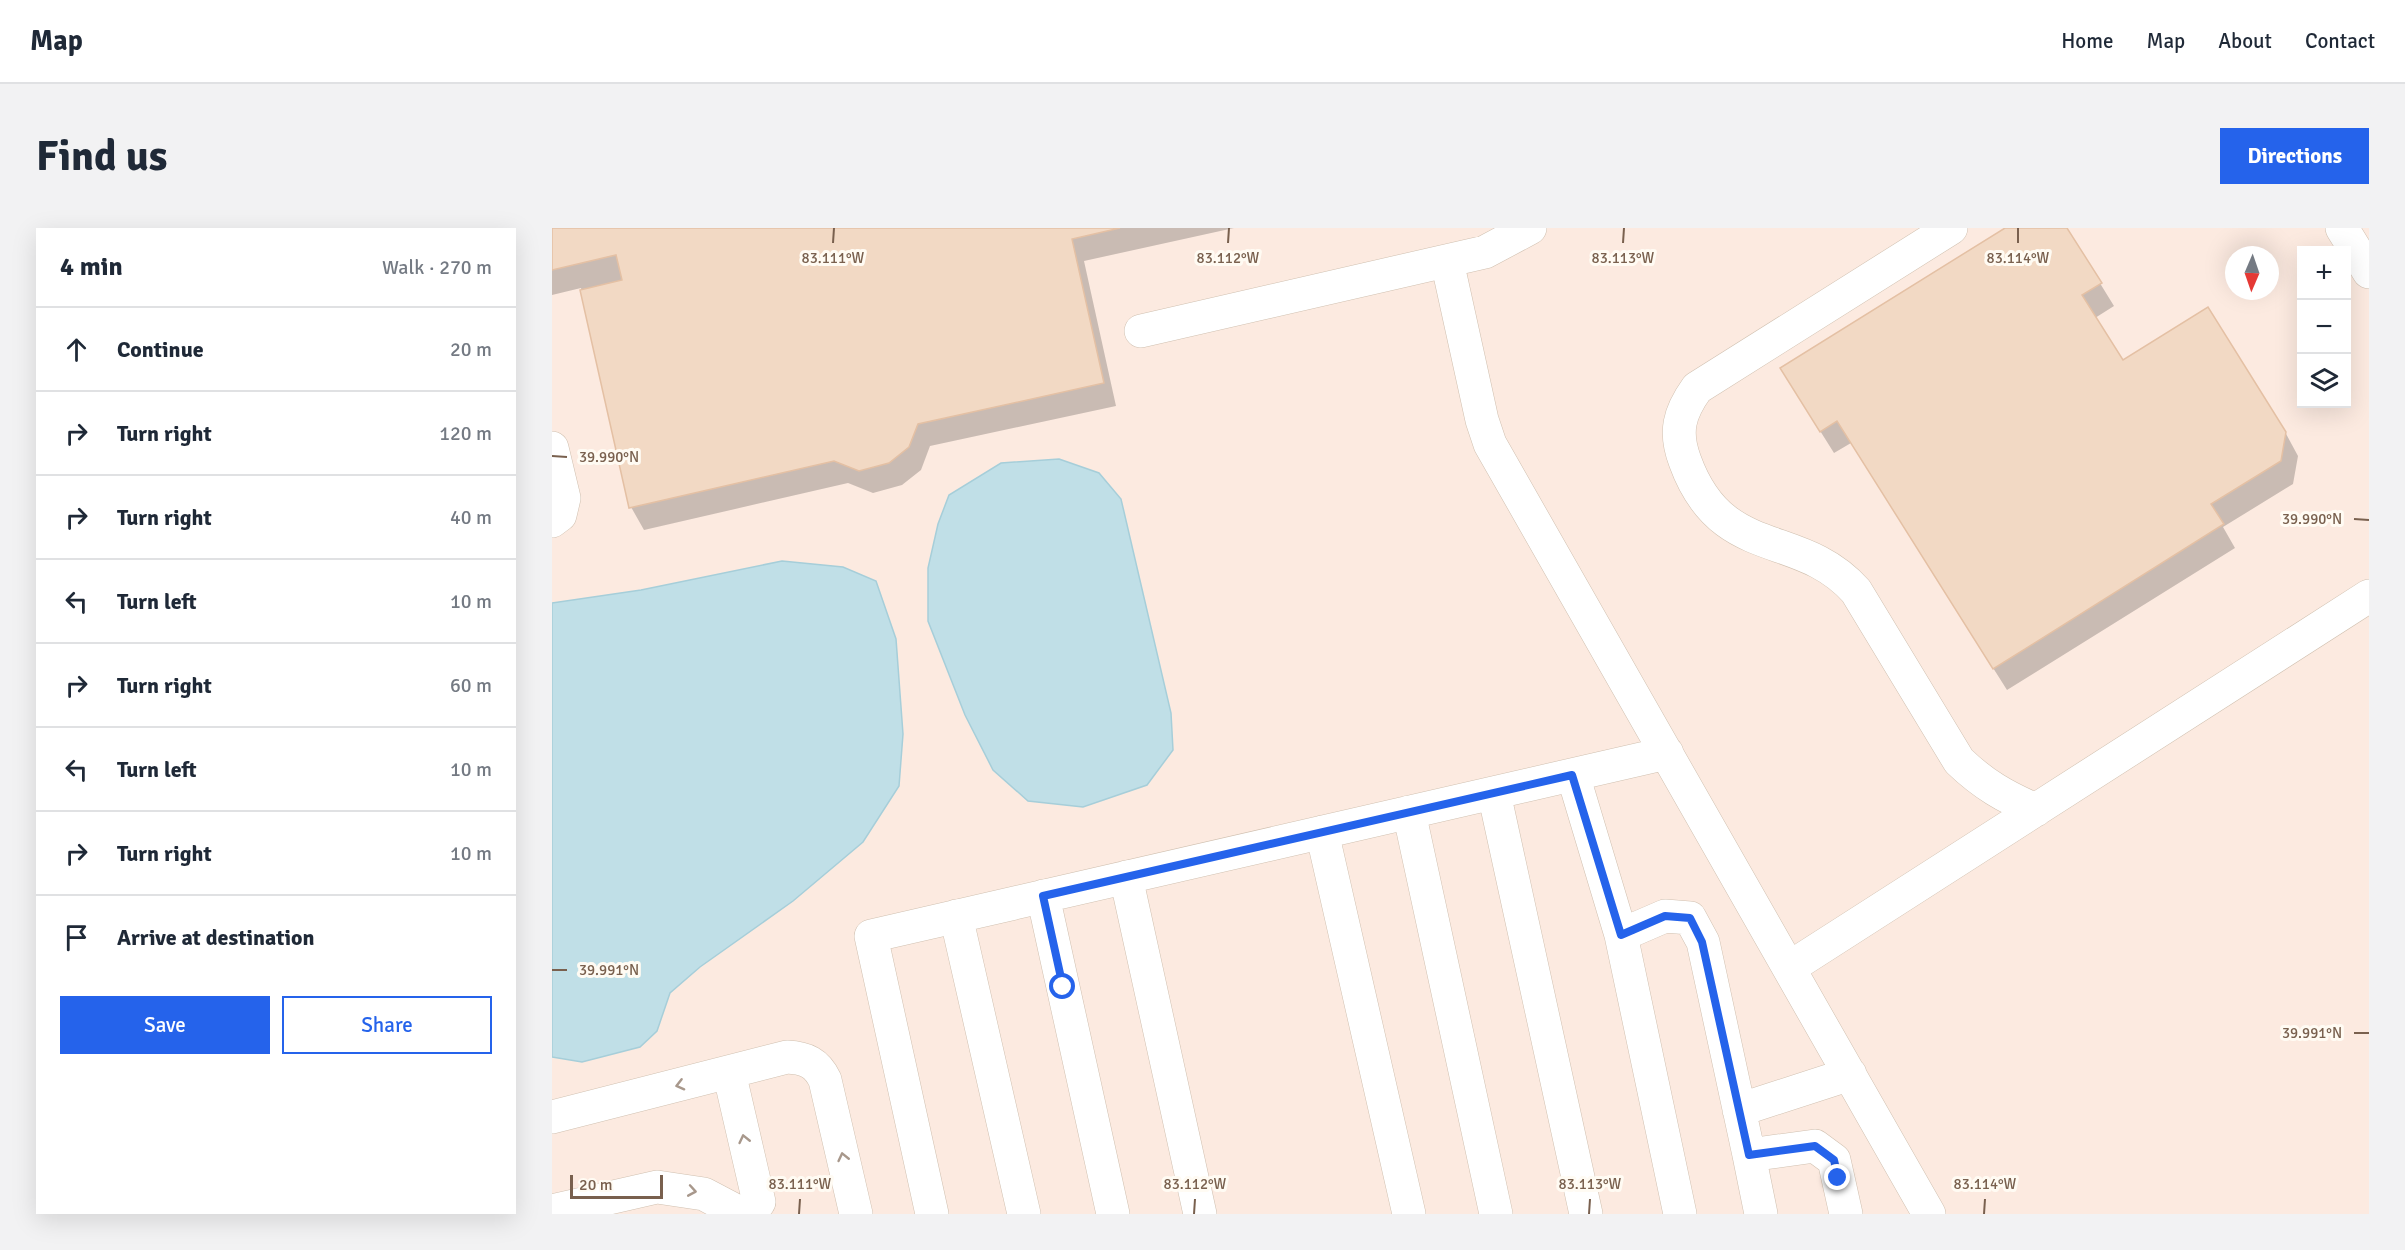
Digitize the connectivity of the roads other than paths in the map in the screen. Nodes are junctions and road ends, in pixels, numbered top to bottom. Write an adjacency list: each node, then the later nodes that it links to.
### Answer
1 (1530, 228): 4 (street)
2 (1951, 228): 13 (street)
3 (2342, 228): 5 (street)
4 (1447, 261): 6 (street); 10 (street)
5 (2369, 272)
6 (1141, 331)
7 (552, 448): 8 (street)
8 (552, 520)
9 (2369, 596): 13 (street)
10 (1667, 753): 11 (street); 20 (street)
11 (1572, 775): 12 (street); 19 (street)
12 (1494, 793): 14 (street); 36 (street)
13 (2036, 810): 20 (street)
14 (1409, 812): 15 (street); 35 (street)
15 (1322, 832): 16 (street); 34 (street)
16 (1126, 877): 17 (street); 33 (street)
17 (1043, 896): 18 (street); 32 (street)
18 (956, 916): 30 (street); 31 (street)
19 (1621, 935): 23 (street); 37 (street)
20 (1789, 968): 22 (street)
21 (729, 1072): 24 (street, one-way to 24); 28 (street, one-way to 21); 29 (street, one-way to 21)
22 (1850, 1074): 23 (street); 40 (street)
23 (1739, 1110): 25 (street)
24 (552, 1117)
25 (1749, 1155): 38 (street); 39 (street)
26 (552, 1211): 27 (street, one-way to 27)
27 (742, 1214)
28 (750, 1214)
29 (856, 1214)
30 (932, 1214)
31 (1024, 1214)
32 (1113, 1214)
33 (1200, 1214)
34 (1409, 1214)
35 (1496, 1214)
36 (1586, 1214)
37 (1680, 1214)
38 (1761, 1214)
39 (1846, 1214)
40 (1929, 1214)

